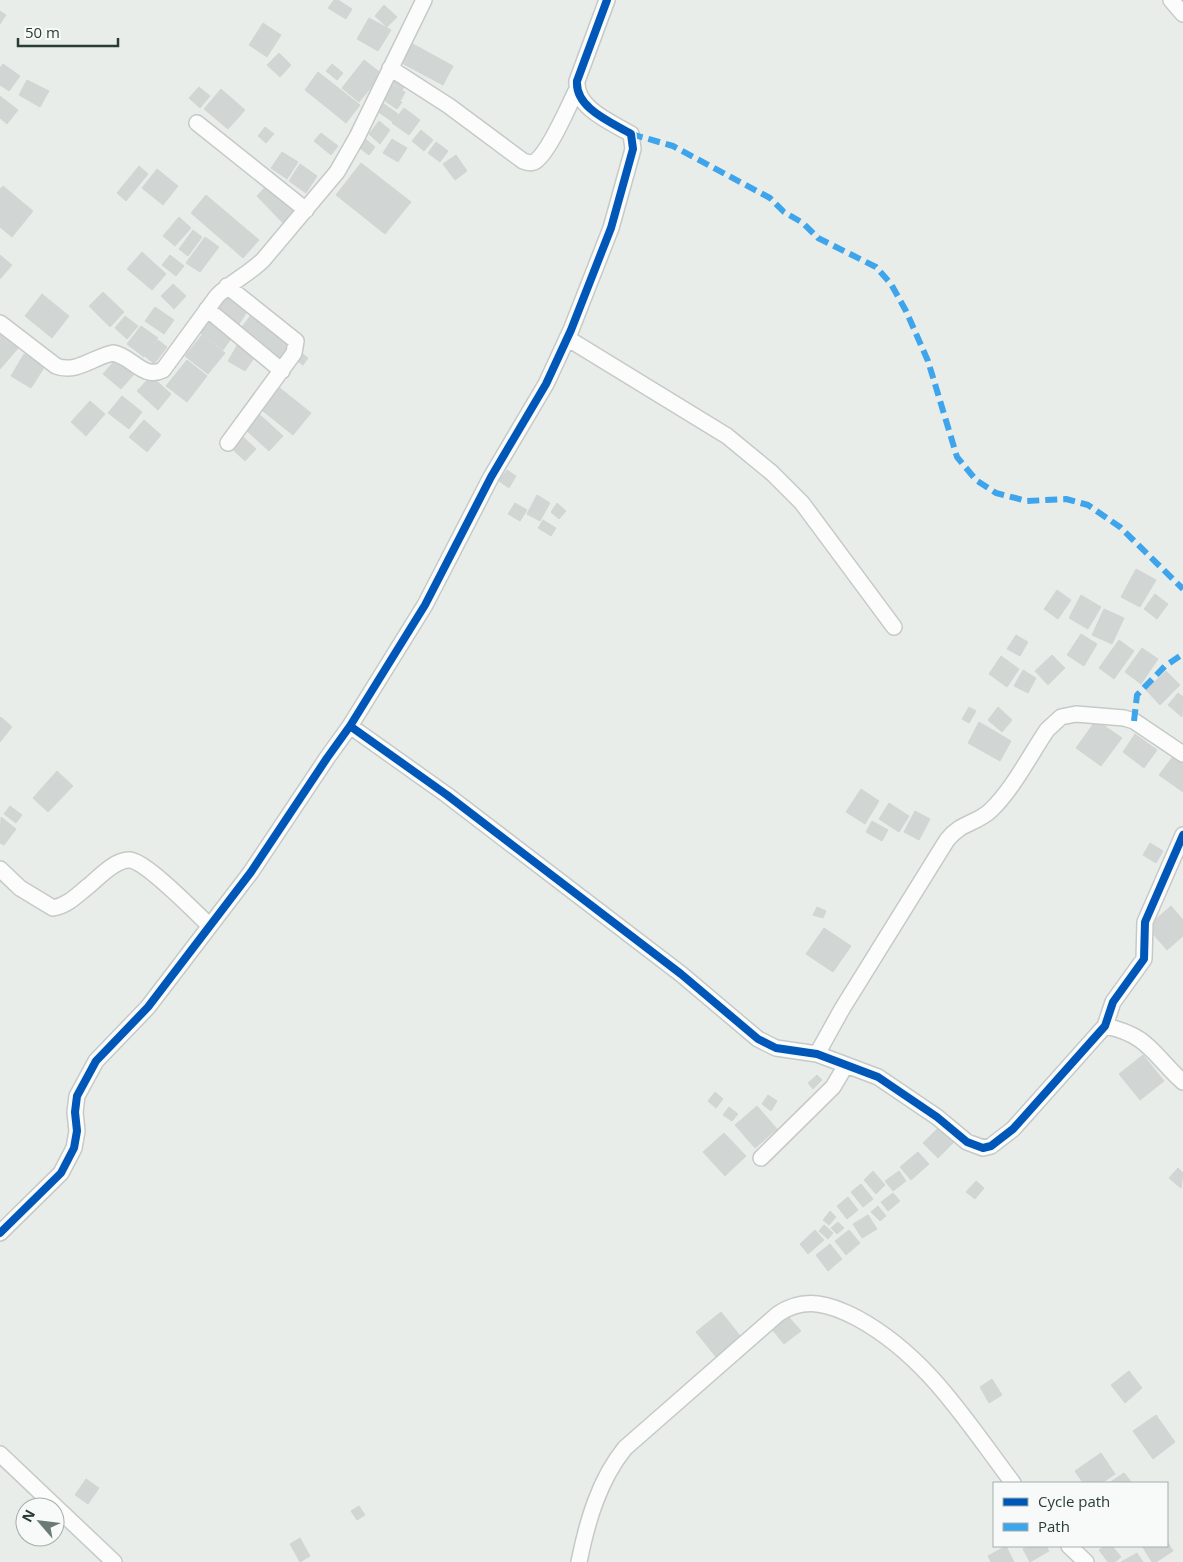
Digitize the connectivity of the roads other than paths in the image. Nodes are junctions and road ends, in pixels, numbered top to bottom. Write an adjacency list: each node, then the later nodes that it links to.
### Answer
1 (424, 0): 5 (street)
2 (607, 0): 6 (street)
3 (1171, 0): 4 (street)
4 (1183, 14)
5 (390, 68): 6 (street); 8 (street)
6 (577, 90): 12 (street)
7 (197, 123): 8 (street)
8 (306, 210): 9 (street)
9 (227, 286): 10 (street); 13 (street)
10 (207, 309): 11 (street); 13 (street)
11 (0, 323)
12 (567, 338): 15 (street); 16 (street)
13 (282, 370): 14 (street)
14 (228, 443)
15 (894, 627)
16 (350, 726): 20 (street); 22 (street)
17 (1183, 754): 22 (street)
18 (1183, 835): 21 (street)
19 (0, 869): 20 (street)
20 (210, 926): 26 (street)
21 (1106, 1026): 23 (street); 24 (street)
22 (817, 1054): 23 (street)
23 (846, 1065): 25 (street)
24 (1183, 1082)
25 (760, 1158)
26 (0, 1233)
27 (0, 1454): 30 (street)
28 (1012, 1482): 31 (street)
29 (1070, 1547): 32 (street)
30 (114, 1562)
31 (579, 1562)
32 (1086, 1562)

